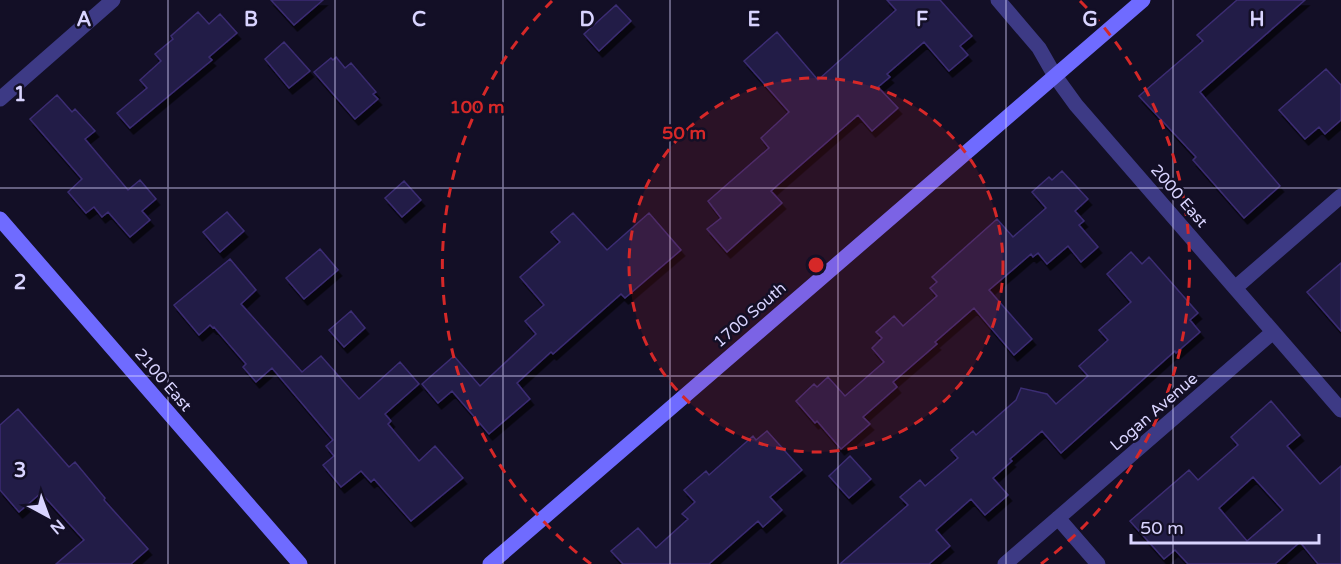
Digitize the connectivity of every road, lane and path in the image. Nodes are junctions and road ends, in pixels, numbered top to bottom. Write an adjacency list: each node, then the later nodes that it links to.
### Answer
1 (113, 0): 5 (street)
2 (998, 0): 4 (street, 2000 East)
3 (1143, 0): 4 (street, 1700 South)
4 (1055, 76): 8 (street, 2000 East); 13 (street, 1700 South)
5 (0, 99)
6 (1341, 196): 8 (street)
7 (0, 219): 12 (street, 2100 East)
8 (1235, 288): 9 (street, 2000 East)
9 (1273, 332): 10 (street, 2000 East); 11 (street, Logan Avenue)
10 (1341, 410)
11 (1058, 518): 14 (street, Logan Avenue); 15 (street)
12 (300, 564)
13 (490, 564)
14 (1005, 564)
15 (1098, 564)

